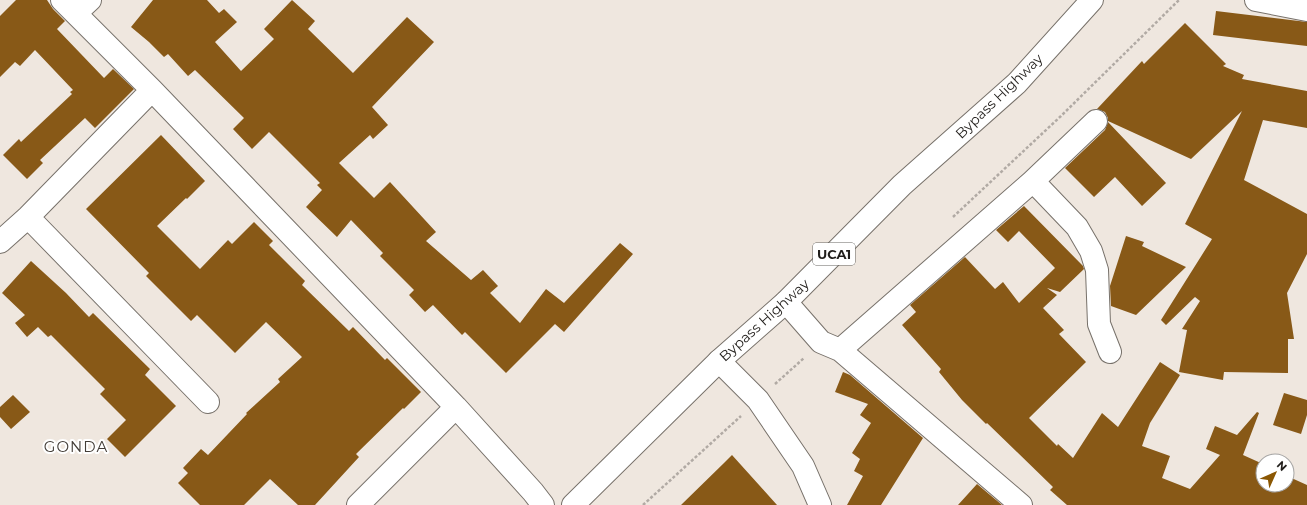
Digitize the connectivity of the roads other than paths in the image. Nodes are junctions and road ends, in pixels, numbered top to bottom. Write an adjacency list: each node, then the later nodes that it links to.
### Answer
1 (1092, 0): 10 (street, Bypass Highway / UCA1)
2 (1256, 0): 4 (street)
3 (76, 4): 5 (street)
4 (1307, 10)
5 (152, 90): 8 (street); 15 (street)
6 (1096, 120): 7 (street)
7 (1033, 181): 11 (street); 12 (street)
8 (28, 217): 9 (street); 14 (street)
9 (0, 242)
10 (786, 302): 11 (street); 13 (street, Bypass Highway / UCA1)
11 (840, 350): 20 (street)
12 (1110, 352)
13 (719, 361): 18 (street, Bypass Highway / UCA1); 19 (street)
14 (208, 402)
15 (456, 407): 16 (street); 17 (street)
16 (358, 505)
17 (543, 505)
18 (573, 505)
19 (820, 505)
20 (1021, 505)

